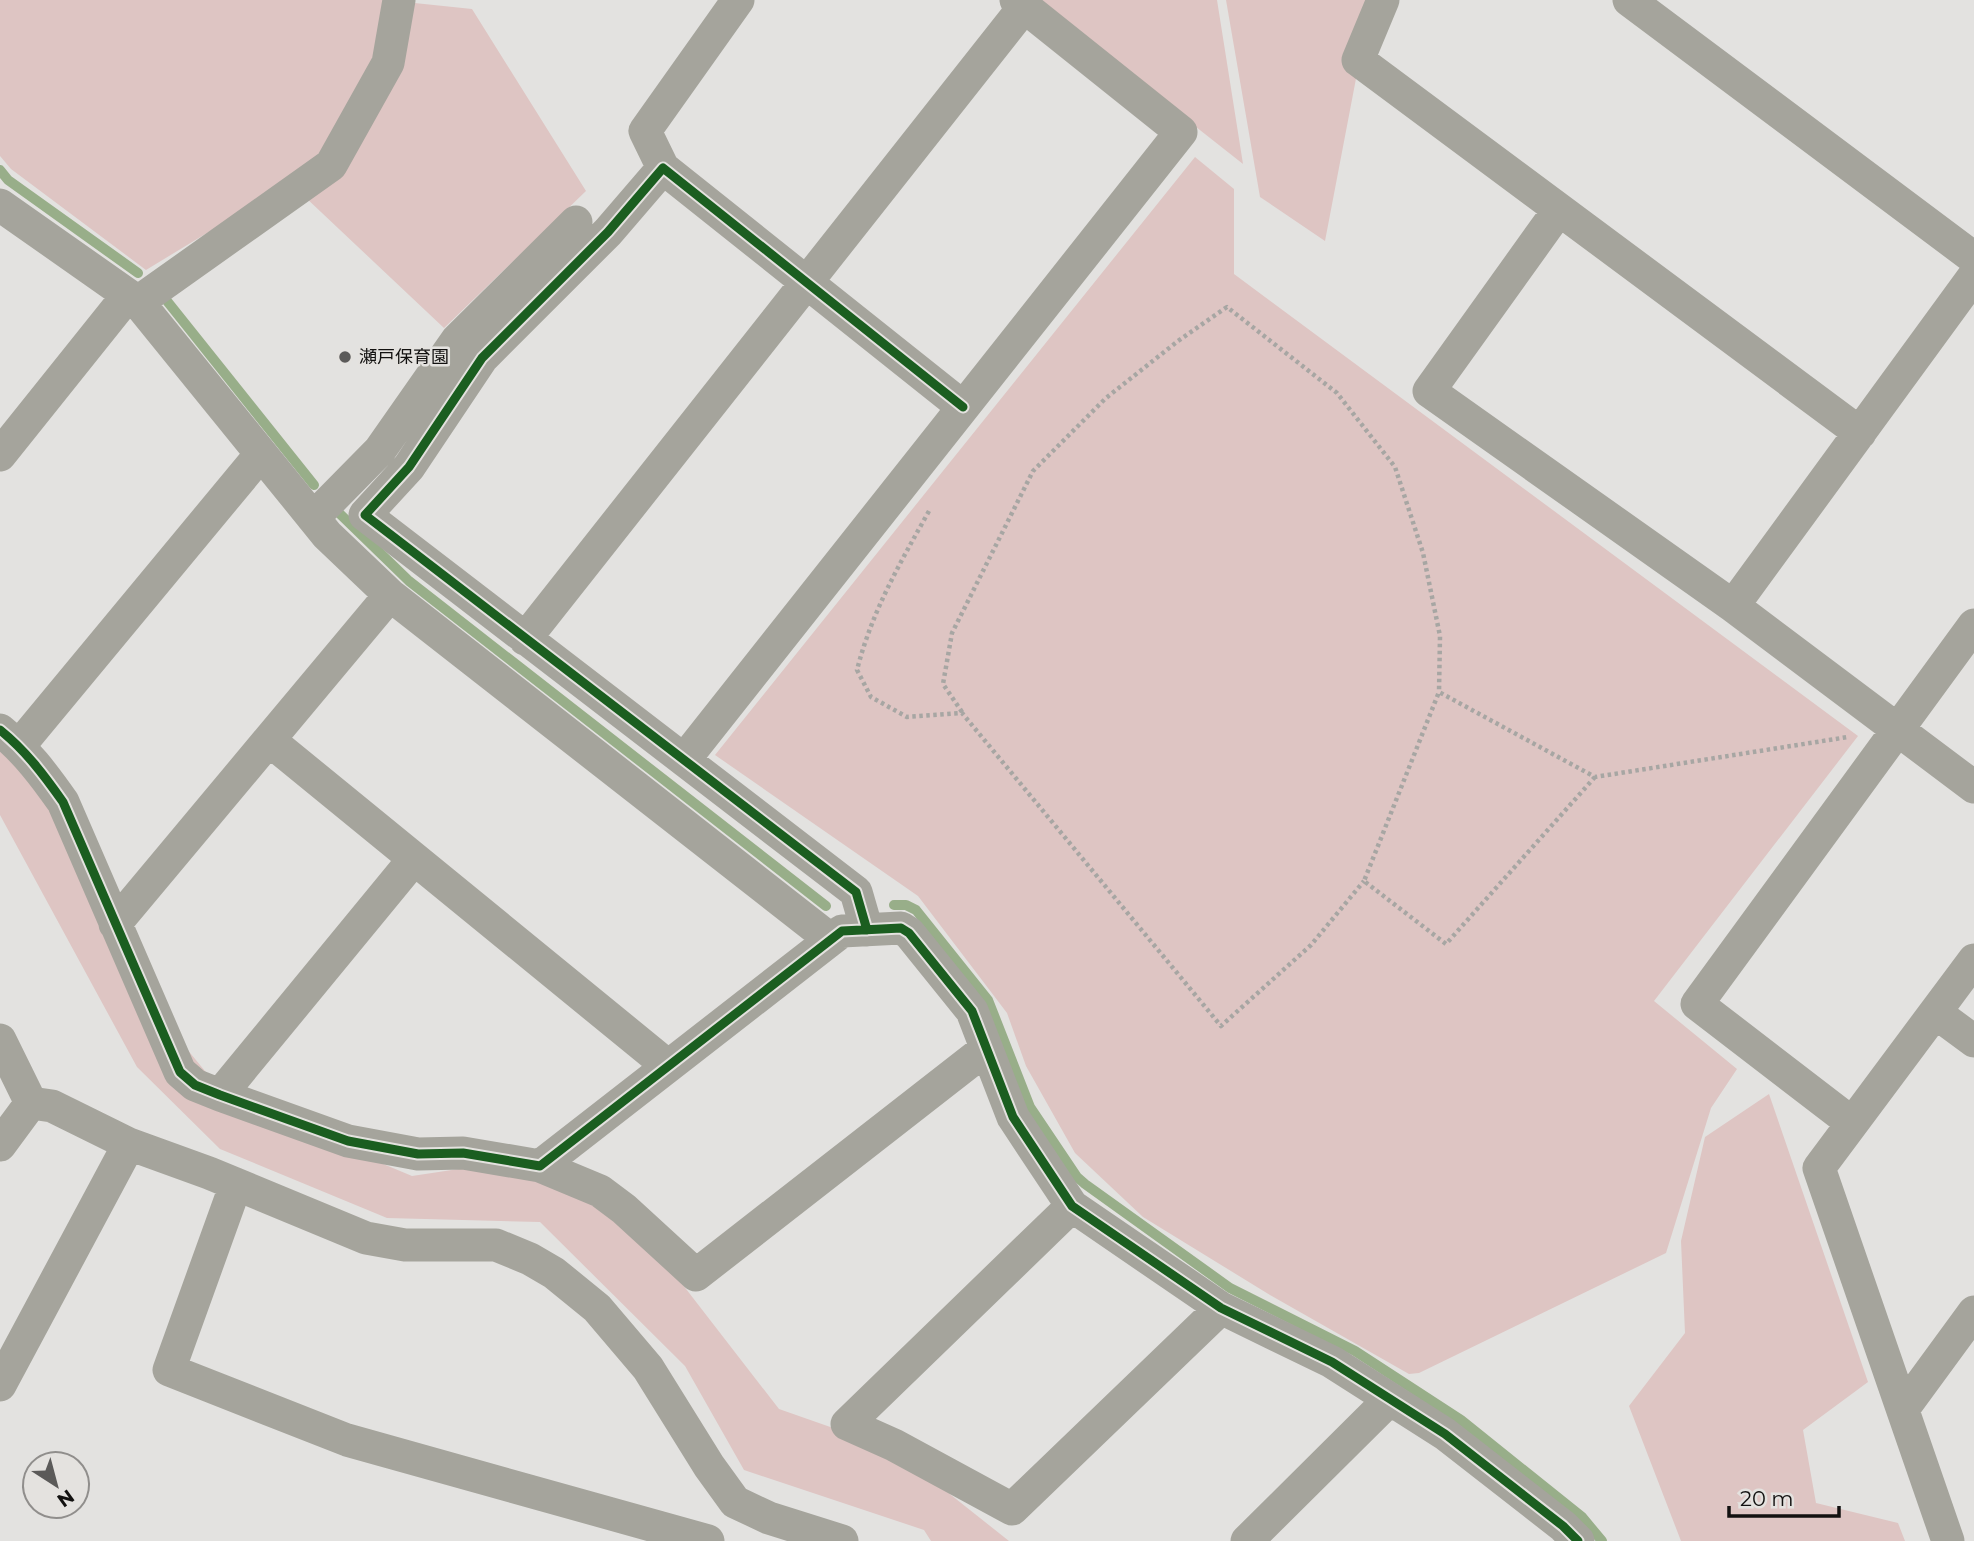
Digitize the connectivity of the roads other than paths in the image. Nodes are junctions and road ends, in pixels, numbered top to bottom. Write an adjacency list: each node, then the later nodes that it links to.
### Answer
1 (399, 0): 13 (street)
2 (738, 0): 6 (street)
3 (1383, 0): 8 (street)
4 (1629, 0): 10 (street)
5 (1020, 3): 12 (street); 14 (street)
6 (663, 168): 12 (street); 22 (street)
7 (0, 205): 13 (street)
8 (1559, 211): 15 (street); 20 (street)
9 (576, 222): 18 (street)
10 (1974, 258)
11 (1974, 276): 15 (street)
12 (807, 282): 14 (street); 22 (street)
13 (133, 298): 16 (street); 17 (street)
14 (963, 407): 26 (street)
15 (1860, 433): 20 (street)
16 (261, 454): 18 (street); 24 (street)
17 (0, 455)
18 (313, 518): 19 (street)
19 (390, 595): 25 (street); 31 (street)
20 (1733, 606): 23 (street)
21 (1974, 625): 23 (street)
22 (525, 639): 26 (street)
23 (1898, 730): 27 (street); 40 (street)
24 (10, 738): 29 (street)
25 (269, 740): 28 (street); 29 (street)
26 (684, 760): 30 (street)
27 (1974, 787)
28 (414, 859): 37 (street); 38 (street)
29 (115, 924): 38 (street)
30 (867, 930): 31 (street); 36 (street)
31 (830, 940): 37 (street)
32 (1974, 960): 33 (street)
33 (1936, 1013): 35 (street); 40 (street)
34 (0, 1040): 39 (street)
35 (1974, 1041)
36 (986, 1049): 43 (street); 45 (street)
37 (668, 1066): 43 (street)
38 (220, 1095): 43 (street)
39 (31, 1103): 41 (street); 42 (street)
40 (1852, 1123): 50 (street)
41 (0, 1144)
42 (129, 1144): 44 (street); 48 (street)
43 (540, 1166)
44 (236, 1184): 51 (street); 53 (street)
45 (1072, 1206): 46 (street); 46 (street)
46 (1221, 1308): 49 (street)
47 (1974, 1312): 50 (street)
48 (0, 1385)
49 (1390, 1399): 52 (street); 55 (street)
50 (1903, 1409): 56 (street)
51 (735, 1502): 53 (street); 54 (street)
52 (1563, 1536)
53 (706, 1540)
54 (842, 1541)
55 (1247, 1541)
56 (1948, 1541)

